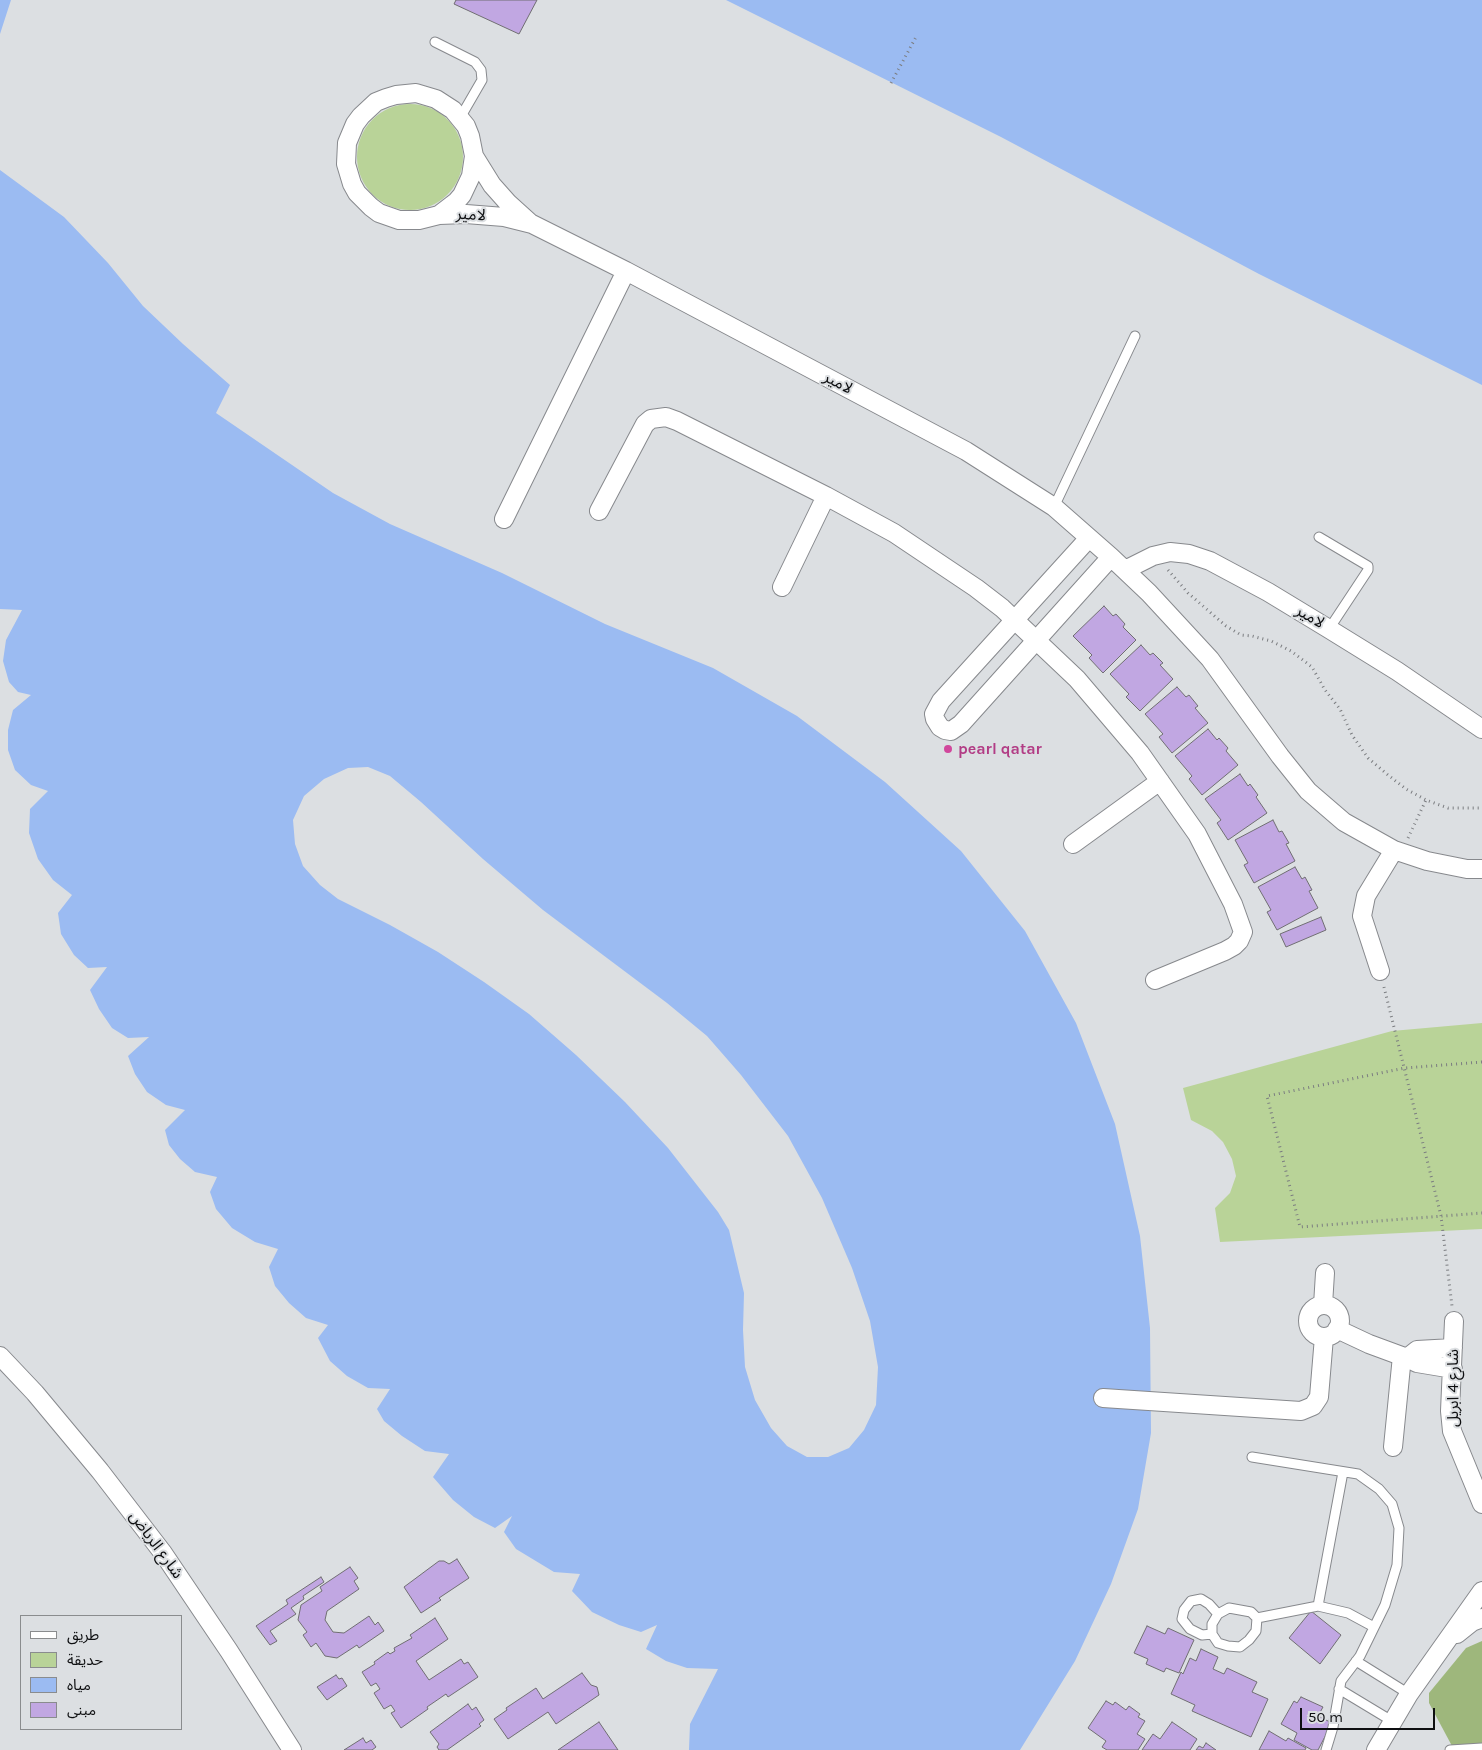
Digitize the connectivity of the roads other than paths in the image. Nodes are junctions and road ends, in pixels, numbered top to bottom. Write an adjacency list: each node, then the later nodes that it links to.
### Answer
1 (434, 42): 2 (lane)
2 (460, 118): 3 (street); 4 (street)
3 (474, 156): 4 (street); 5 (street, لامير)
4 (439, 214): 5 (street, لامير)
5 (532, 224): 6 (street, لامير)
6 (626, 271): 9 (street, لامير); 11 (street)
7 (1135, 336): 9 (lane)
8 (826, 496): 10 (street); 16 (street); 17 (street)
9 (1054, 507): 13 (street, لامير)
10 (600, 511)
11 (504, 519)
12 (1319, 537): 18 (lane)
13 (1089, 538): 14 (street, لامير); 17 (street)
14 (1111, 557): 15 (street, لامير); 19 (street)
15 (1125, 570): 18 (street, لامير); 23 (street, لامير)
16 (782, 587)
17 (1014, 620): 19 (street); 19 (street)
18 (1329, 629): 20 (street, لامير)
19 (1037, 640): 21 (street)
20 (1482, 729)
21 (1160, 781): 22 (street); 26 (street)
22 (1073, 844)
23 (1397, 851): 24 (street, لامير); 25 (street)
24 (1482, 869)
25 (1380, 971)
26 (1155, 980)
27 (1325, 1273): 28 (street)
28 (1324, 1305): 30 (street); 30 (street)
29 (1454, 1322): 31 (street, شارع 4 ابريل)
30 (1331, 1333): 33 (street); 35 (street)
31 (1453, 1348): 33 (street); 34 (street, شارع 4 ابريل)
32 (0, 1356): 55 (street, شارع الرياض)
33 (1405, 1357): 34 (street); 36 (street)
34 (1453, 1369): 37 (street, شارع 4 ابريل)
35 (1103, 1398)
36 (1393, 1447)
37 (1461, 1452): 40 (street, شارع 4 ابريل); 41 (street, شارع 4 ابريل)
38 (1252, 1457): 39 (lane)
39 (1343, 1472): 43 (lane); 47 (lane)
40 (1482, 1482)
41 (1482, 1504)
42 (1482, 1591): 49 (street)
43 (1318, 1606): 45 (lane); 47 (lane)
44 (1218, 1614): 45 (lane); 48 (lane); 48 (lane)
45 (1257, 1618): 48 (lane)
46 (1482, 1618): 49 (street)
47 (1374, 1627): 50 (lane)
48 (1212, 1634)
49 (1443, 1646): 52 (street)
50 (1356, 1661): 51 (lane); 52 (lane)
51 (1339, 1689): 53 (lane); 56 (lane)
52 (1409, 1694): 53 (street)
53 (1392, 1721): 57 (street)
54 (1482, 1748): 58 (lane)
55 (292, 1750)
56 (1326, 1750)
57 (1376, 1750)
58 (1450, 1750)

